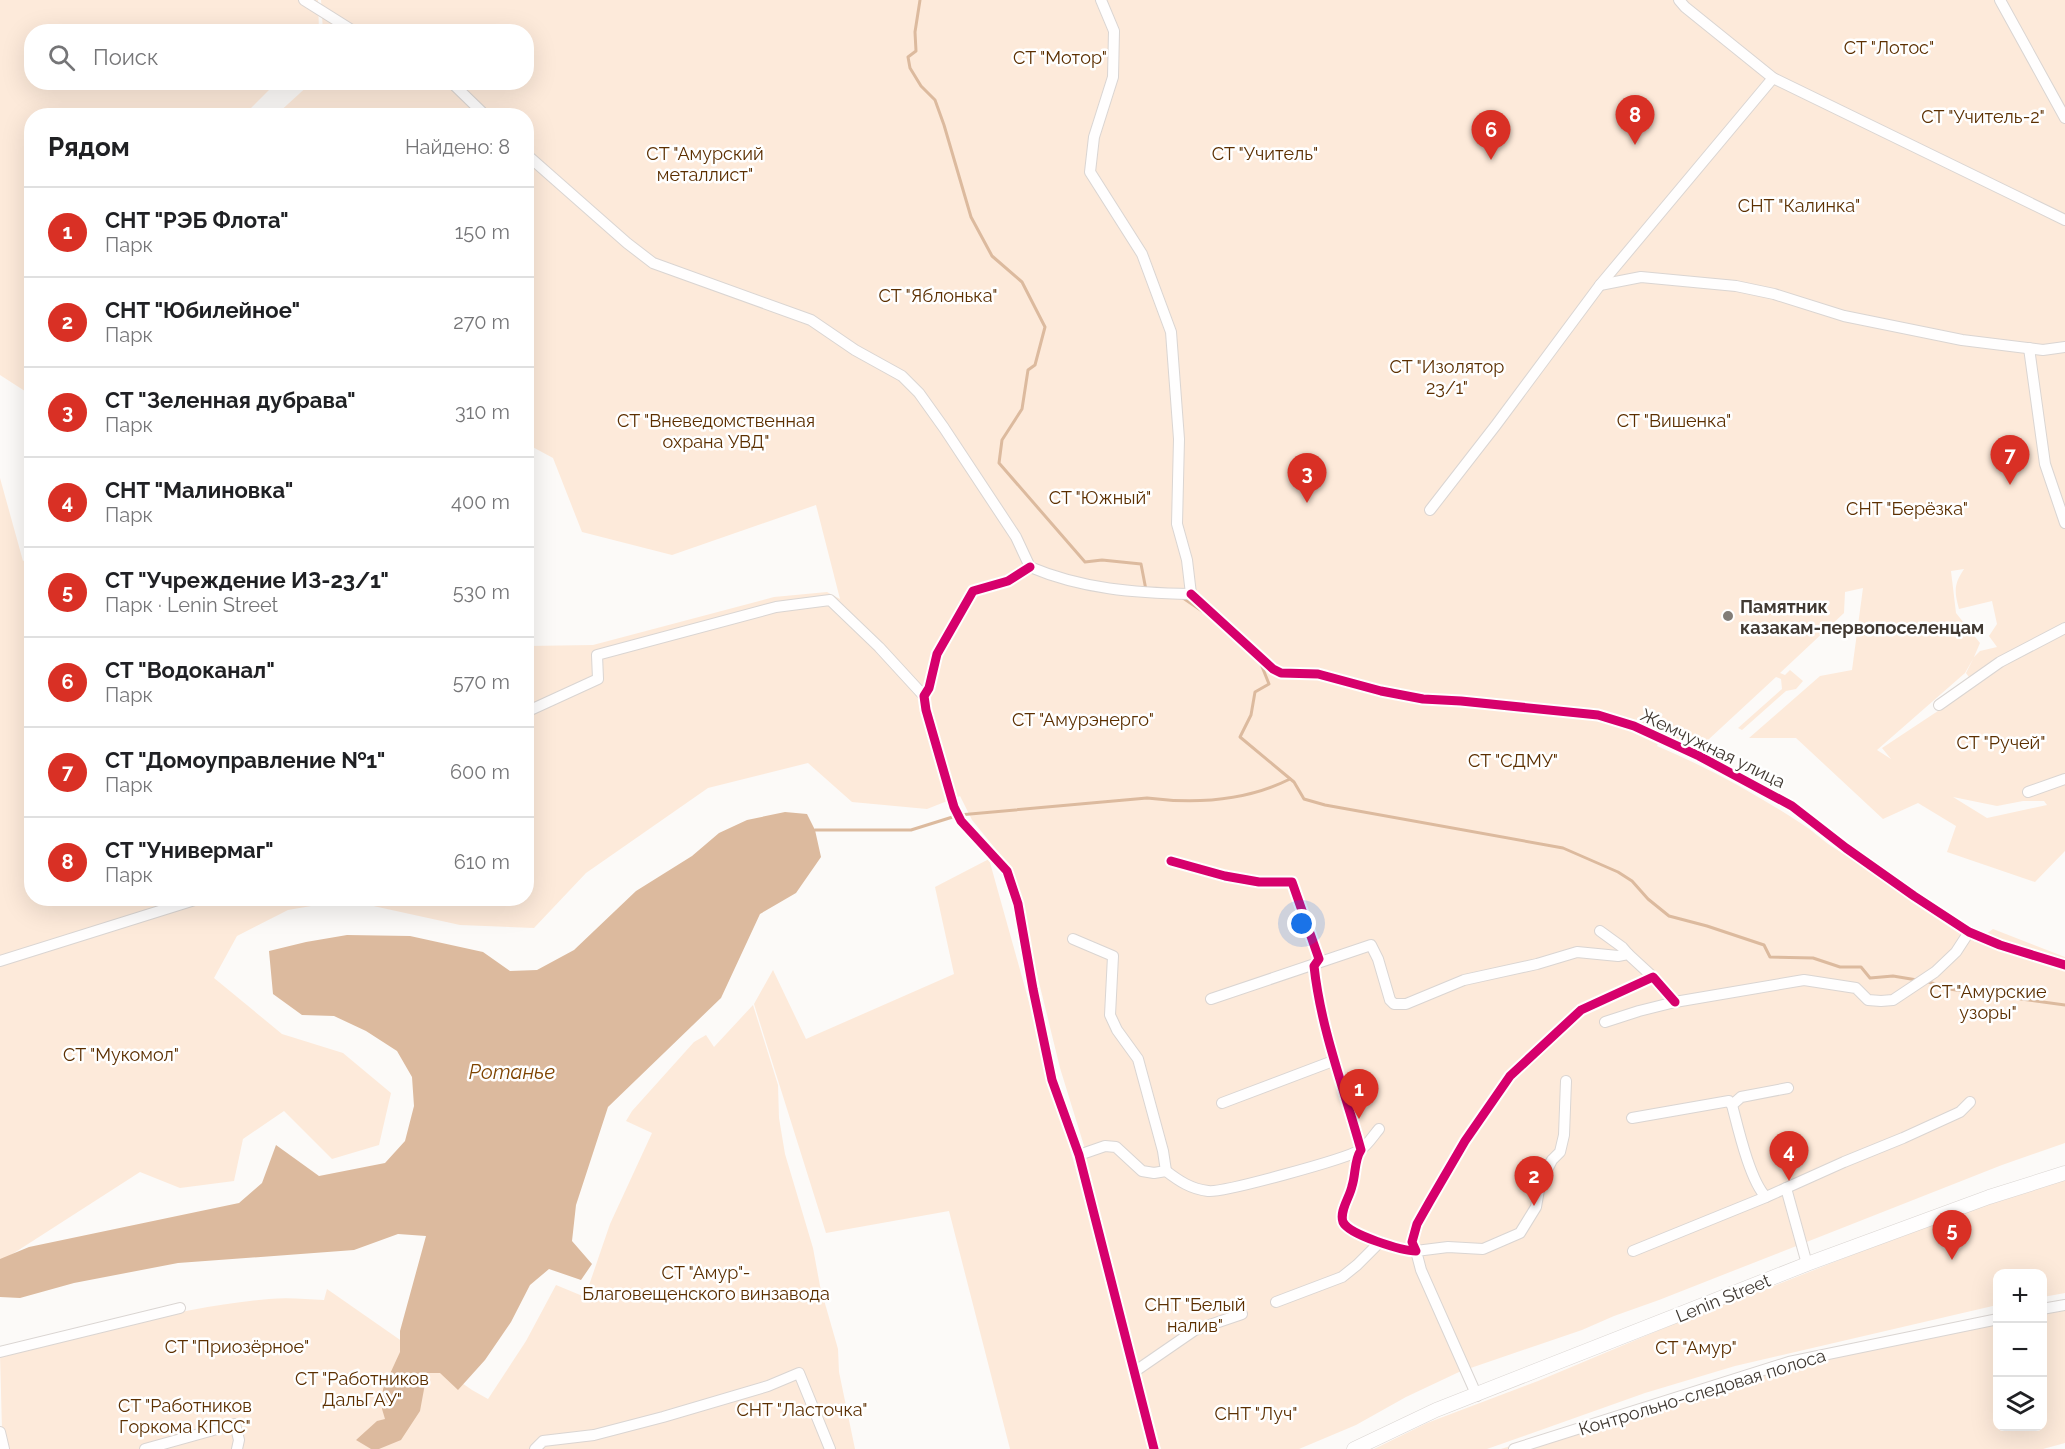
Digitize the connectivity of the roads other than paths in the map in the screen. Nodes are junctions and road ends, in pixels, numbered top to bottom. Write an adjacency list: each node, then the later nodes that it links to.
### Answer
1 (304, 0): 6 (street)
2 (1101, 0): 19 (street)
3 (1674, 0): 5 (street)
4 (2001, 0): 10 (street)
5 (1682, 4): 7 (street)
6 (342, 24)
7 (1773, 78): 12 (street); 13 (street)
8 (459, 90): 9 (street)
9 (478, 108)
10 (2065, 118)
11 (534, 161): 18 (street)
12 (2065, 220)
13 (1600, 285): 15 (street); 16 (street)
14 (2065, 347): 15 (street)
15 (2029, 348): 17 (street)
16 (1430, 510)
17 (2065, 520)
18 (1030, 567): 19 (street); 21 (street)
19 (1191, 594): 29 (street, Жемчужная улица)
20 (2065, 628): 22 (street)
21 (924, 696): 23 (street); 48 (street)
22 (1939, 705)
23 (534, 708)
24 (2065, 779): 25 (street)
25 (2028, 792)
26 (1171, 861): 34 (street)
27 (175, 906): 32 (street)
28 (1600, 931): 31 (street)
29 (1969, 932): 33 (street, Жемчужная улица); 37 (street)
30 (1073, 939): 49 (street)
31 (1628, 954): 34 (street); 35 (street)
32 (0, 961)
33 (2065, 965)
34 (1314, 966): 36 (street); 39 (street)
35 (1653, 977): 37 (street); 54 (street)
36 (1211, 999)
37 (1675, 1002): 38 (street)
38 (1605, 1022)
39 (1333, 1061): 43 (street); 47 (street)
40 (1566, 1081): 54 (street)
41 (1788, 1088): 44 (street)
42 (1970, 1102): 51 (street)
43 (1222, 1103)
44 (1732, 1105): 45 (street); 52 (street)
45 (1632, 1118)
46 (1379, 1130): 47 (street)
47 (1360, 1150): 49 (street); 53 (street)
48 (1079, 1155): 49 (street); 64 (street)
49 (1166, 1171)
50 (2065, 1173): 56 (street, Lenin Street)
51 (1786, 1188): 52 (street); 56 (street)
52 (1766, 1197): 55 (street)
53 (1380, 1242): 54 (street); 57 (street)
54 (1416, 1251): 65 (street)
55 (1633, 1251)
56 (1808, 1264): 65 (street, Lenin Street)
57 (1276, 1302)
58 (2065, 1305): 60 (street)
59 (180, 1308): 63 (street)
60 (2047, 1308)
61 (1242, 1314): 64 (street)
62 (1993, 1320): 74 (street, Контрольно-следовая полоса)
63 (0, 1352)
64 (1134, 1372): 72 (street)
65 (1476, 1396): 73 (street, Lenin Street)
66 (0, 1432): 67 (street)
67 (4, 1449)
68 (145, 1449): 69 (street)
69 (237, 1449)
70 (535, 1449): 71 (street)
71 (829, 1449)
72 (1154, 1449)
73 (1354, 1449)
74 (1514, 1449)

